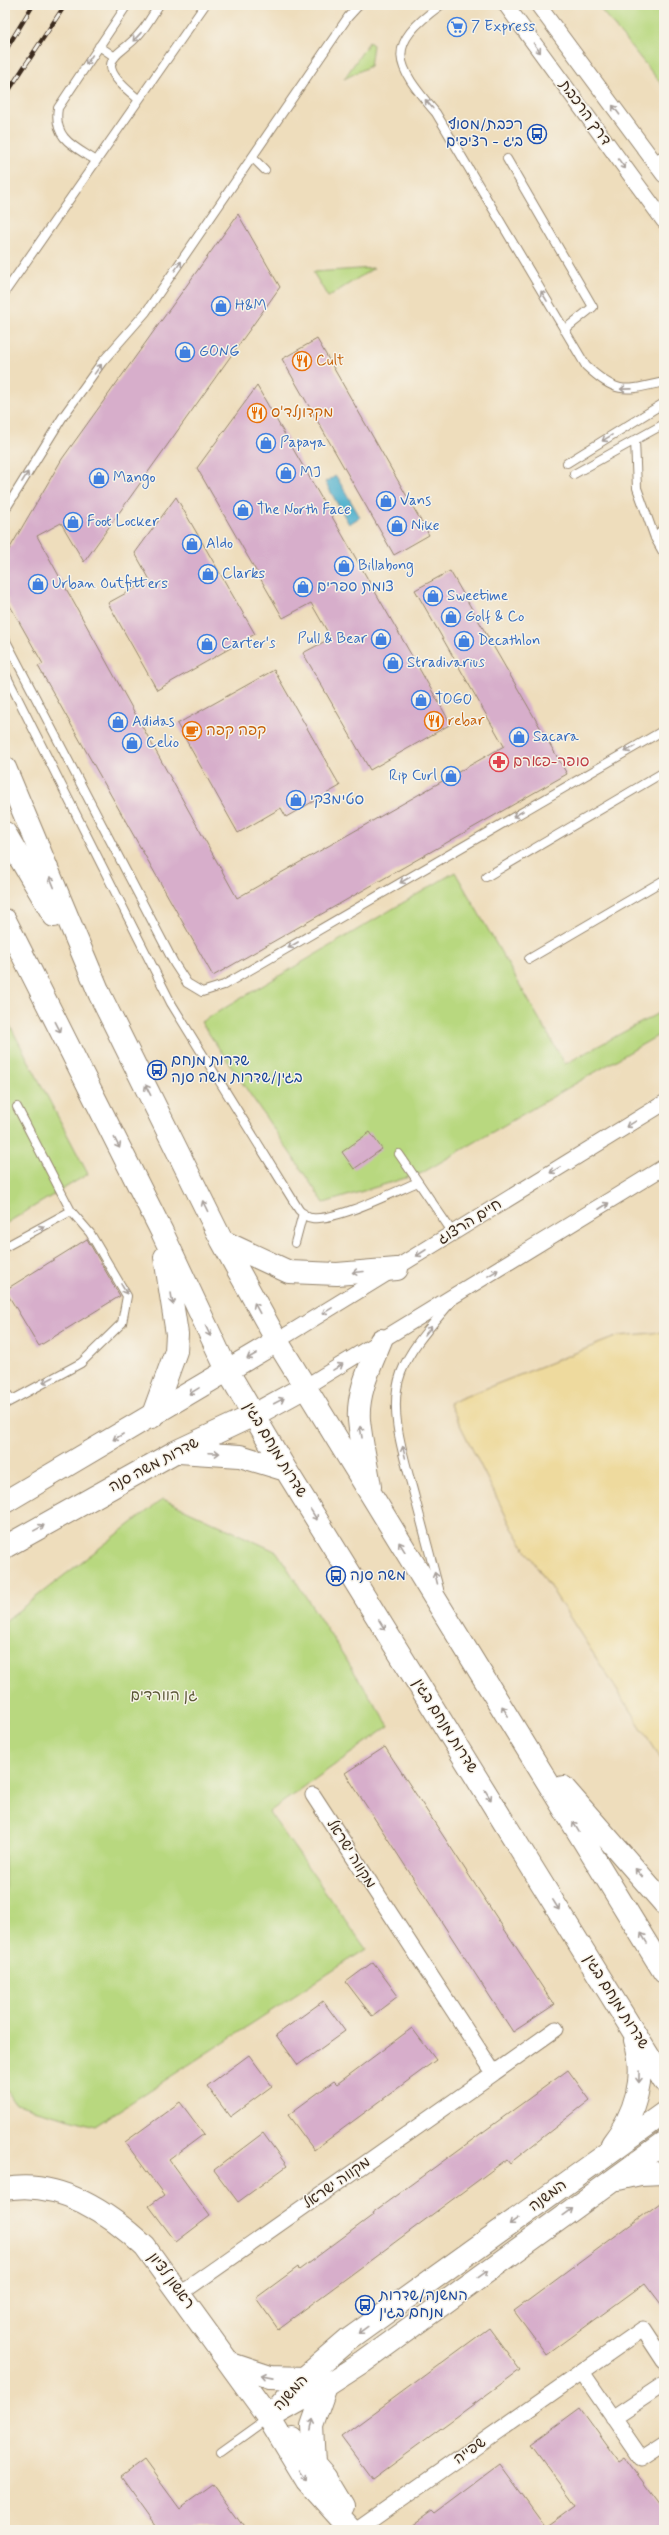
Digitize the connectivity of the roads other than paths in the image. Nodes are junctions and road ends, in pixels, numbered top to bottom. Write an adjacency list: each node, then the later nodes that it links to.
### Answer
1 (127, 5): 8 (lane)
2 (160, 5): 9 (lane, one-way to 9)
3 (205, 5): 10 (lane)
4 (359, 5): 11 (lane)
5 (441, 5): 19 (lane, one-way to 5)
6 (506, 5): 17 (street, דרך הרכבת, one-way to 17)
7 (538, 5): 12 (street, דרך הרכבת, one-way to 7)
8 (99, 46): 9 (lane); 14 (lane, one-way to 14)
9 (115, 57): 10 (lane)
10 (138, 99): 14 (lane)
11 (254, 158): 15 (lane); 26 (lane, one-way to 11)
12 (659, 158): 16 (street, דרך הרכבת)
13 (506, 159): 19 (lane)
14 (95, 160): 18 (lane)
15 (265, 170)
16 (664, 175)
17 (664, 221)
18 (5, 292)
19 (564, 330): 20 (lane, one-way to 19)
20 (664, 382)
21 (664, 403): 24 (lane, one-way to 24)
22 (664, 424): 23 (lane)
23 (635, 440): 25 (lane); 28 (lane)
24 (567, 463)
25 (574, 474)
26 (5, 510)
27 (664, 527): 28 (lane)
28 (655, 538): 29 (lane)
29 (664, 554)
30 (5, 639): 32 (lane, one-way to 30)
31 (5, 673): 49 (lane)
32 (664, 730)
33 (5, 768): 42 (main road, one-way to 33)
34 (664, 772): 36 (lane)
35 (5, 833): 42 (main road)
36 (486, 877)
37 (664, 880): 40 (lane)
38 (5, 920): 41 (main road)
39 (5, 933): 41 (main road)
40 (529, 959)
41 (41, 992): 50 (main road, שדרות מנחם בגין, one-way to 50)
42 (100, 995): 52 (main road, one-way to 42)
43 (664, 1103): 51 (street, חיים הרצוג, one-way to 51)
44 (17, 1107): 48 (lane)
45 (399, 1154): 47 (lane)
46 (664, 1167): 56 (street, one-way to 46)
47 (418, 1182): 49 (lane); 51 (lane)
48 (71, 1212): 54 (lane, one-way to 48); 62 (lane, one-way to 62)
49 (303, 1213): 53 (lane)
50 (162, 1232): 59 (main road, שדרות מנחם בגין, one-way to 59); 64 (main road, one-way to 64)
51 (453, 1233): 55 (street, חיים הרצוג, one-way to 55)
52 (222, 1241): 55 (main road, one-way to 52); 58 (main road, one-way to 52)
53 (295, 1243)
54 (5, 1247)
55 (396, 1269): 58 (street, חיים הרצוג, one-way to 58)
56 (459, 1293): 57 (street); 70 (lane, one-way to 56)
57 (381, 1340): 60 (street, one-way to 57); 67 (main road, one-way to 57)
58 (277, 1341): 59 (main road, one-way to 59); 60 (main road)
59 (227, 1370): 63 (main road, שדרות מנחם בגין); 64 (main road, one-way to 64)
60 (305, 1387): 63 (main road, שדרות משה סנה, one-way to 60); 67 (main road)
61 (5, 1390): 62 (lane)
62 (8, 1402)
63 (254, 1415): 65 (main road, שדרות משה סנה); 66 (main road, שדרות מנחם בגין)
64 (152, 1417): 68 (main road, one-way to 68)
65 (175, 1452): 66 (main road, one-way to 66); 69 (main road, שדרות משה סנה, one-way to 65)
66 (286, 1470): 75 (main road, שדרות מנחם בגין, one-way to 75)
67 (372, 1498): 70 (main road, one-way to 67)
68 (5, 1502)
69 (5, 1547)
70 (445, 1615): 71 (main road, one-way to 70)
71 (525, 1744): 73 (main road, one-way to 71); 74 (main road, one-way to 71)
72 (313, 1795): 77 (street, מקווה ישראל)
73 (664, 1903)
74 (664, 1972)
75 (631, 2025): 78 (main road, שדרות מנחם בגין); 81 (main road, one-way to 81)
76 (556, 2028): 77 (street, מקווה ישראל)
77 (494, 2073): 85 (street, מקווה ישראל)
78 (664, 2081)
79 (664, 2113): 81 (main road, המשנה)
80 (664, 2143): 83 (main road, המשנה)
81 (603, 2157): 89 (main road, המשנה, one-way to 89)
82 (664, 2173): 83 (main road)
83 (611, 2181): 91 (main road, המשנה, one-way to 83)
84 (5, 2188): 85 (main road, ראשון לציון)
85 (181, 2293): 87 (main road, ראשון לציון)
86 (664, 2361): 88 (street, שפייה)
87 (231, 2364): 89 (main road, one-way to 87); 92 (main road, ראשון לציון)
88 (582, 2372): 93 (street); 98 (street, שפייה)
89 (304, 2378): 92 (main road, המשנה)
90 (664, 2384): 93 (street)
91 (326, 2386): 92 (main road, המשנה); 96 (main road, one-way to 91)
92 (269, 2418): 95 (lane); 96 (main road, ראשון לציון); 97 (main road, ראשון לציון, one-way to 97)
93 (613, 2418): 94 (street)
94 (664, 2443)
95 (221, 2452)
96 (314, 2462): 97 (main road, ראשון לציון)
97 (352, 2530)
98 (357, 2530)

